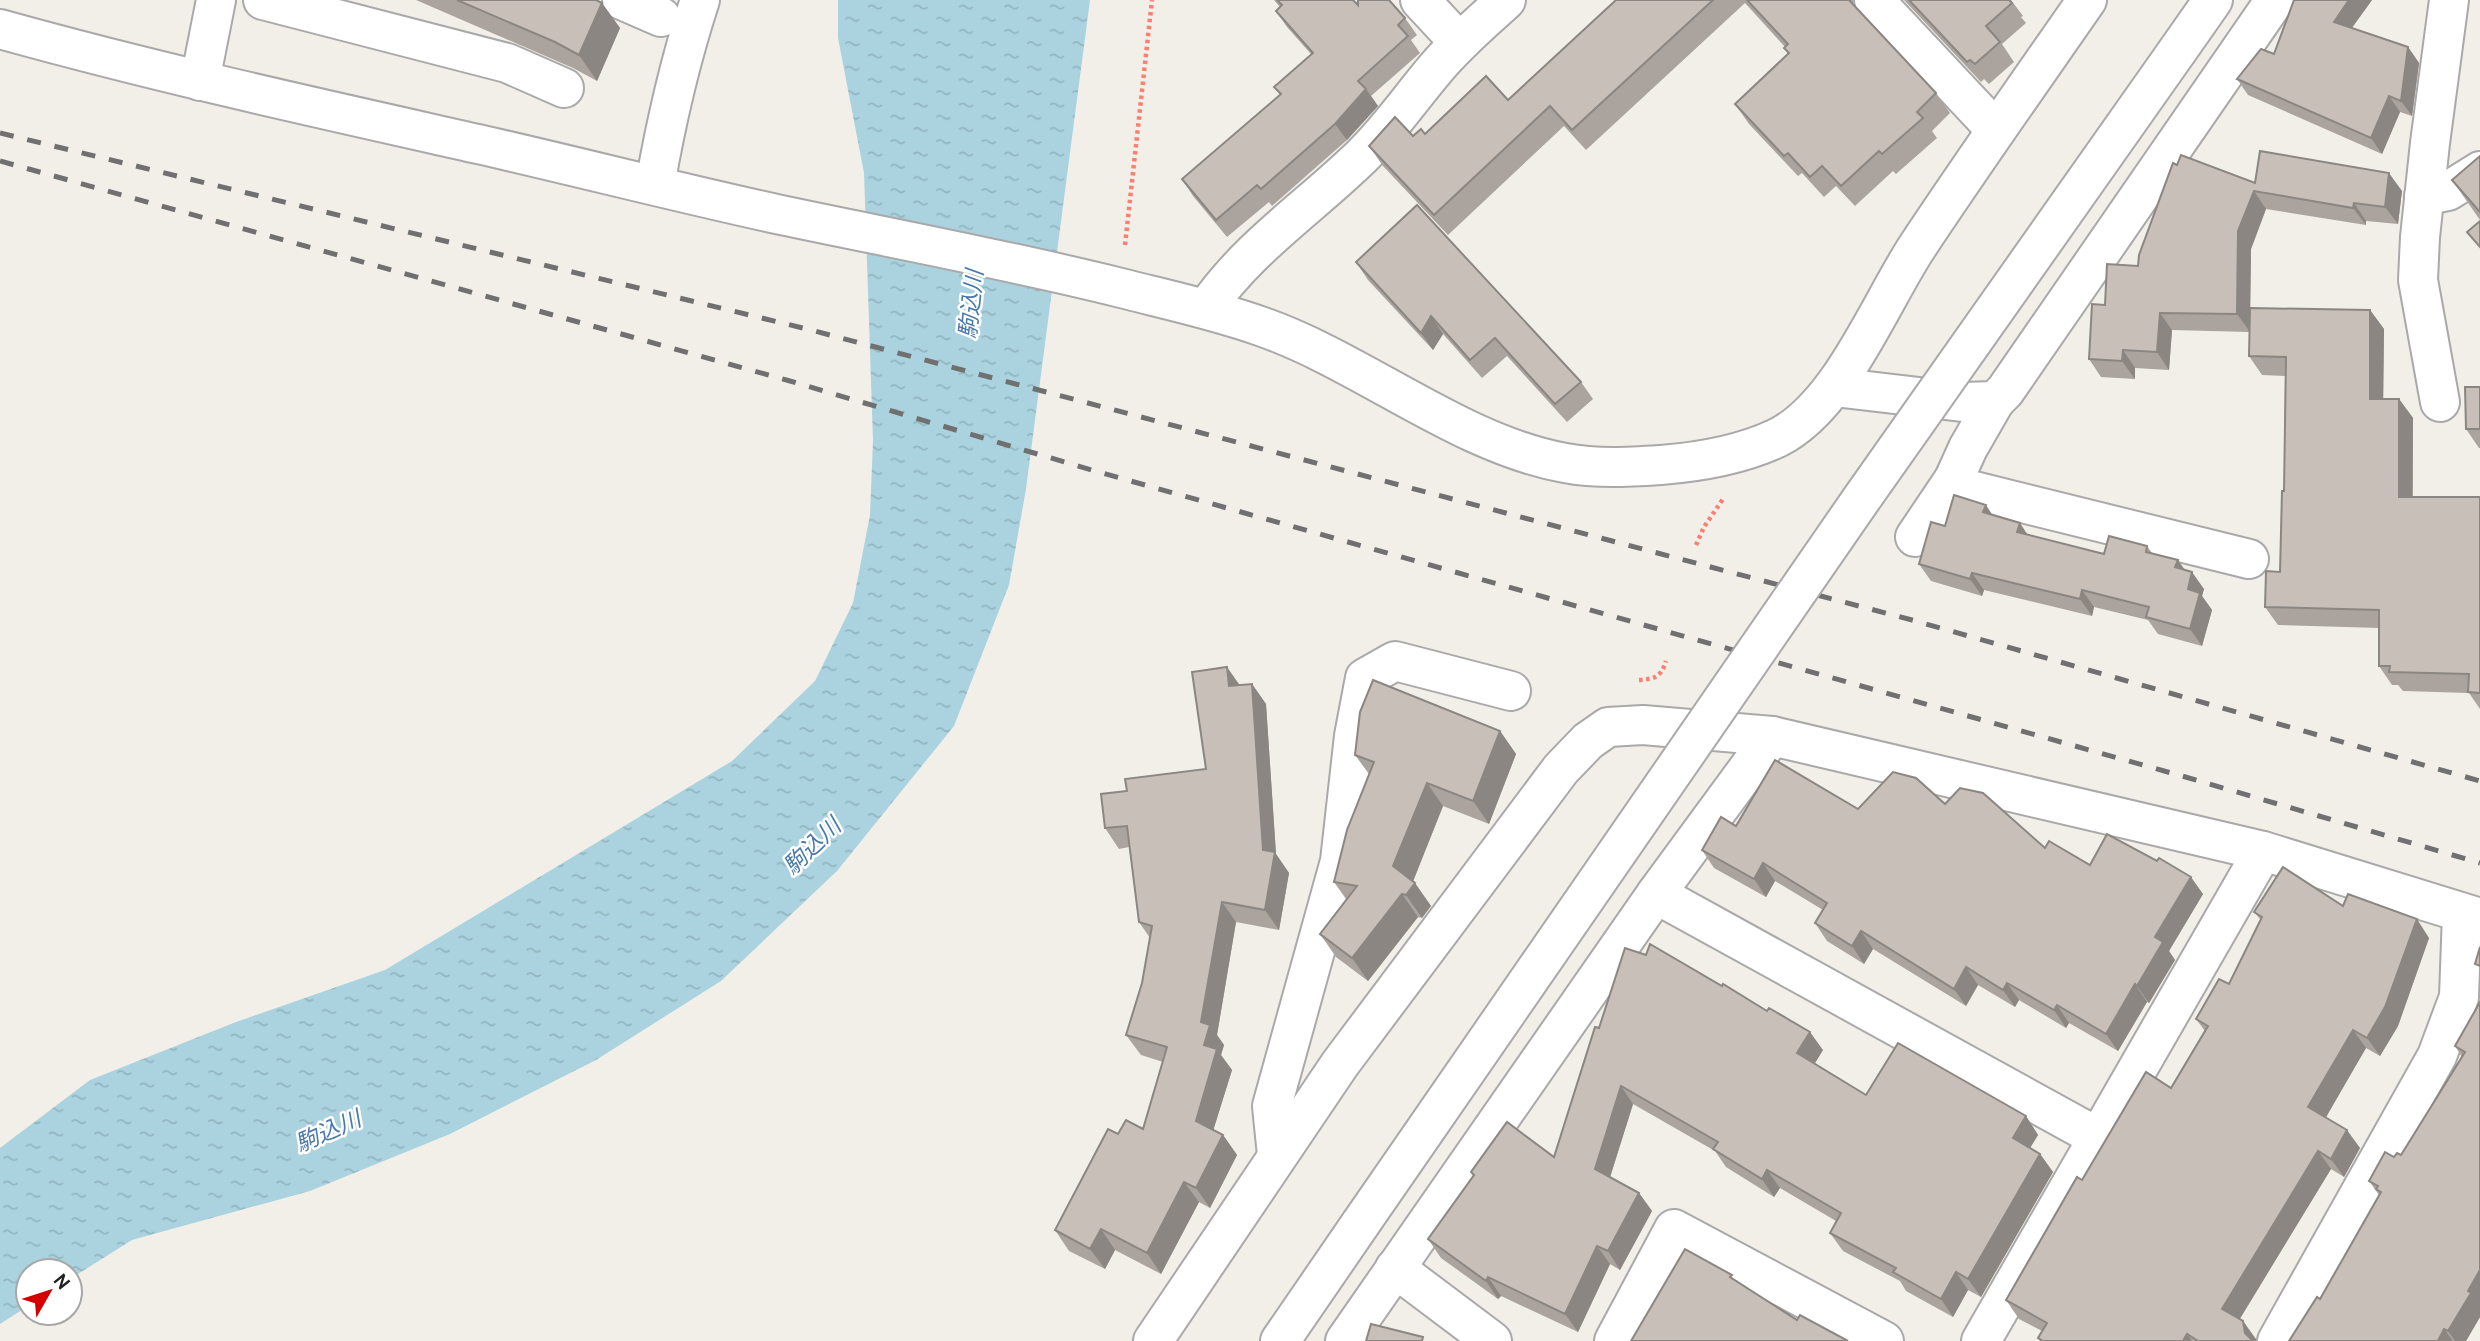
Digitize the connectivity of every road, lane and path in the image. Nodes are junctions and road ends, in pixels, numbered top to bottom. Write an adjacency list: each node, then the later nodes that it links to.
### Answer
1 (216, 0): 16 (street)
2 (263, 0): 17 (street)
3 (622, 0): 13 (street)
4 (700, 0): 20 (street)
5 (1152, 0): 22 (path)
6 (1420, 0): 15 (street)
7 (1506, 0): 15 (street)
8 (1874, 0): 18 (street)
9 (2087, 0): 18 (street)
10 (2213, 0): 43 (street, bridge)
11 (2275, 0): 25 (street)
12 (2449, 0): 21 (street)
13 (661, 17)
14 (0, 29): 16 (street)
15 (1459, 42): 23 (street)
16 (200, 81): 20 (street)
17 (564, 88)
18 (1996, 130): 24 (street)
19 (2480, 171): 21 (street)
20 (655, 185): 22 (street)
21 (2424, 196): 26 (street)
22 (1104, 284): 23 (street)
23 (1206, 309): 24 (street)
24 (1834, 387): 25 (street)
25 (1995, 401): 27 (street)
26 (2440, 402)
27 (1954, 479): 29 (street); 31 (street)
28 (1729, 490): 30 (path)
29 (1915, 537)
30 (1696, 545)
31 (2249, 559)
32 (1666, 662): 33 (path)
33 (1632, 681)
34 (1511, 691): 40 (street)
35 (1772, 736): 36 (street); 37 (street); 40 (street)
36 (2263, 851): 38 (street); 39 (street)
37 (1656, 894): 39 (street); 41 (street)
38 (2471, 915): 49 (street)
39 (2097, 1137): 48 (street)
40 (1278, 1155): 42 (street)
41 (1395, 1268): 44 (street); 45 (street)
42 (1153, 1341)
43 (1280, 1341)
44 (1345, 1341)
45 (1492, 1341)
46 (1614, 1341): 47 (street)
47 (1884, 1341)
48 (1981, 1341)
49 (2277, 1341)

